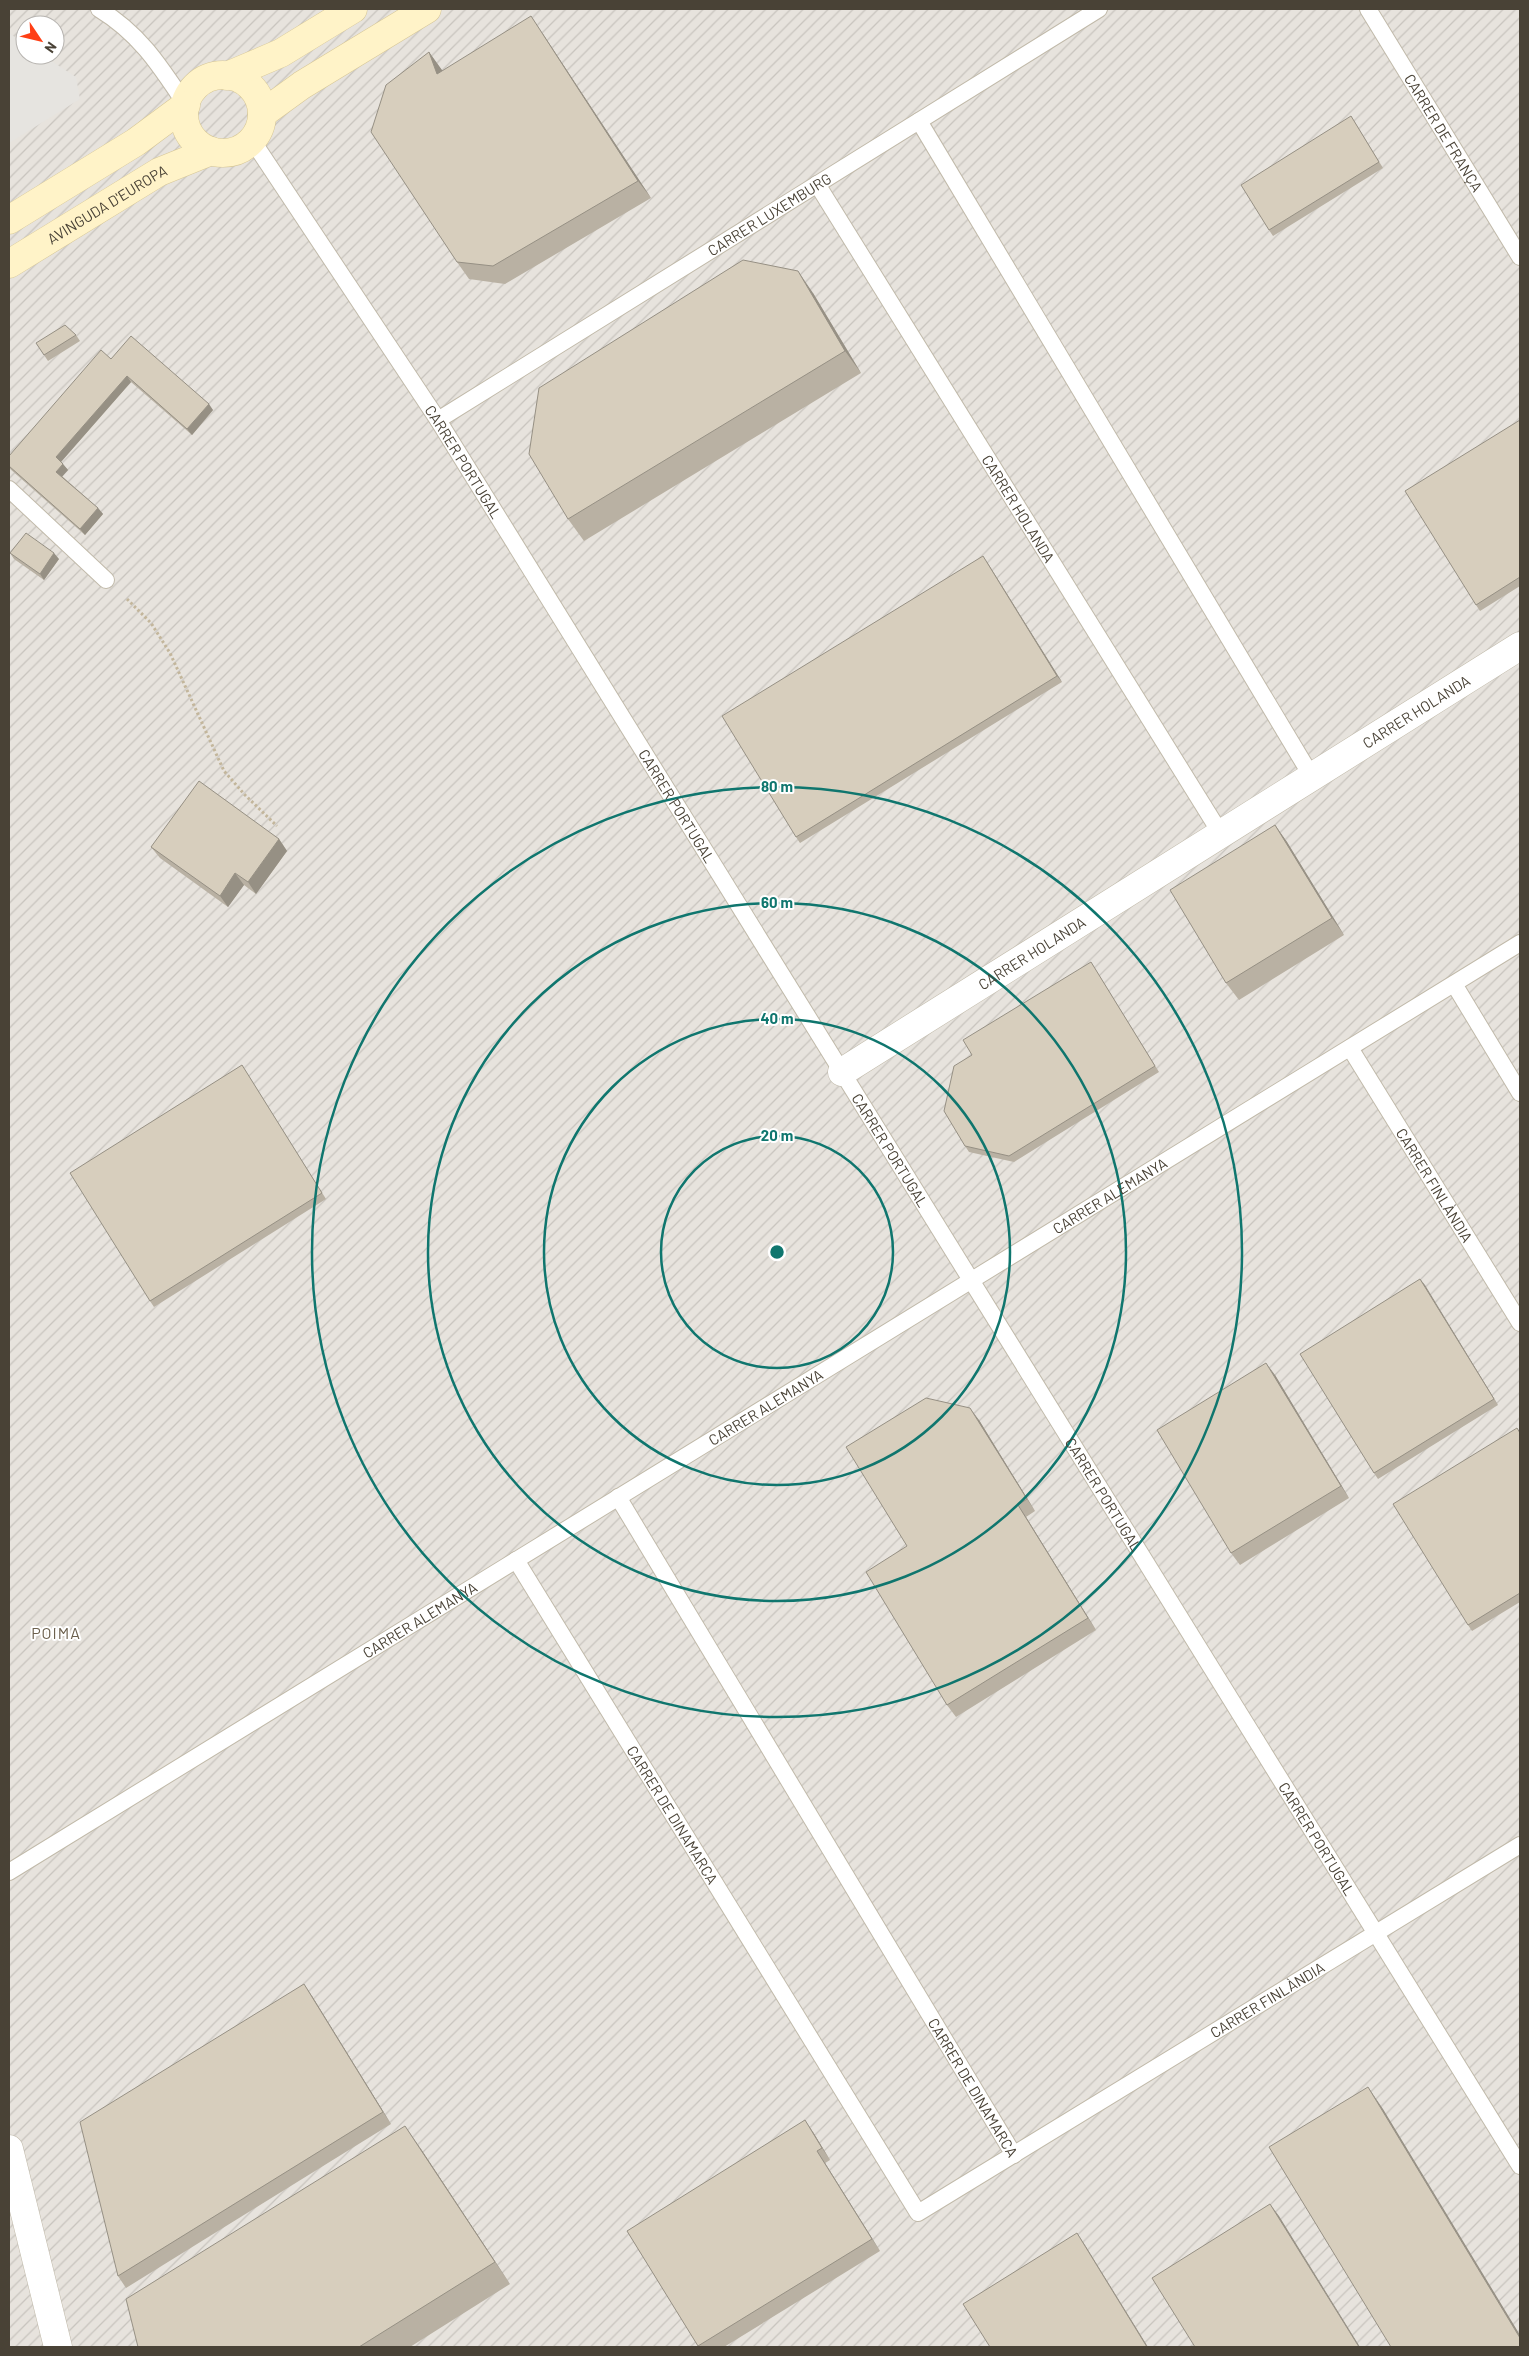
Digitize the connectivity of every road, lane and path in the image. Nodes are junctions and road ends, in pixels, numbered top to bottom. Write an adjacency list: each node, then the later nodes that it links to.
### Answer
1 (99, 9): 7 (lane)
2 (353, 9): 6 (street)
3 (427, 9): 8 (street)
4 (1099, 9): 9 (lane, CARRER LUXEMBURG)
5 (1368, 9): 14 (lane, CARRER DE FRANÇA)
6 (227, 76): 7 (street); 8 (street)
7 (186, 105): 11 (street); 13 (street)
8 (262, 114): 10 (street)
9 (919, 121): 12 (lane, CARRER LUXEMBURG); 20 (lane)
10 (252, 140): 11 (street, AVINGUDA D'EUROPA); 16 (lane, CARRER PORTUGAL)
11 (210, 151): 15 (street, AVINGUDA D'EUROPA)
12 (817, 184): 16 (lane, CARRER LUXEMBURG); 22 (lane, CARRER HOLANDA)
13 (9, 220)
14 (1520, 257)
15 (9, 264)
16 (438, 420): 26 (lane, CARRER PORTUGAL)
17 (9, 489): 18 (lane)
18 (106, 580): 21 (path)
19 (1520, 646): 20 (street, CARRER HOLANDA)
20 (1312, 777): 22 (street, CARRER HOLANDA)
21 (277, 826)
22 (1221, 834): 26 (street, CARRER HOLANDA)
23 (1520, 943): 24 (lane, CARRER ALEMANYA)
24 (1454, 984): 25 (lane, CARRER ALEMANYA); 27 (lane)
25 (1350, 1048): 28 (lane, CARRER ALEMANYA); 29 (lane, CARRER FINLÀNDIA)
26 (842, 1072): 28 (lane, CARRER PORTUGAL)
27 (1520, 1093)
28 (971, 1280): 30 (lane, CARRER ALEMANYA); 34 (lane, CARRER PORTUGAL)
29 (1520, 1323)
30 (618, 1497): 31 (lane, CARRER ALEMANYA); 36 (lane, CARRER DE DINAMARCA)
31 (516, 1560): 33 (lane, CARRER ALEMANYA); 36 (lane, CARRER DE DINAMARCA)
32 (1520, 1845): 34 (lane, CARRER FINLÀNDIA)
33 (9, 1872)
34 (1376, 1933): 36 (lane, CARRER FINLÀNDIA); 37 (lane, CARRER PORTUGAL)
35 (9, 2149): 38 (street)
36 (1014, 2154)
37 (1520, 2166)
38 (58, 2347)

